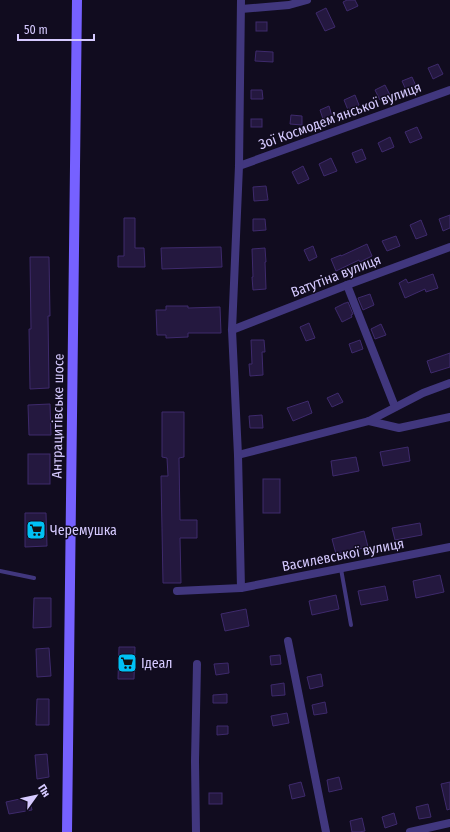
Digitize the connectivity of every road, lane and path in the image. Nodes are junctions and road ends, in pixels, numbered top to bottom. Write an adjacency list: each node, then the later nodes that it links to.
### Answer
1 (76, 0): 25 (main road, Антрацитівське шосе)
2 (241, 0): 4 (street)
3 (307, 0): 4 (street)
4 (241, 9): 6 (street)
5 (450, 90): 6 (street, Зої Космодем’янської вулиця)
6 (239, 166): 9 (street)
7 (450, 247): 8 (street, Ватутіна вулиця)
8 (347, 285): 9 (street, Ватутіна вулиця); 11 (street)
9 (232, 330): 14 (street)
10 (450, 383): 11 (street)
11 (395, 407): 13 (street)
12 (450, 417): 13 (street)
13 (369, 421): 14 (street)
14 (238, 455): 19 (street)
15 (450, 548): 16 (street, Василевської вулиця)
16 (341, 568): 19 (street, Василевської вулиця); 21 (lane)
17 (0, 571): 18 (lane)
18 (34, 578)
19 (241, 588): 20 (street, Василевської вулиця)
20 (177, 591)
21 (351, 625)
22 (288, 641): 27 (street)
23 (197, 664): 26 (street)
24 (450, 823): 28 (street)
25 (67, 832)
26 (196, 832)
27 (326, 832)
28 (410, 832)

